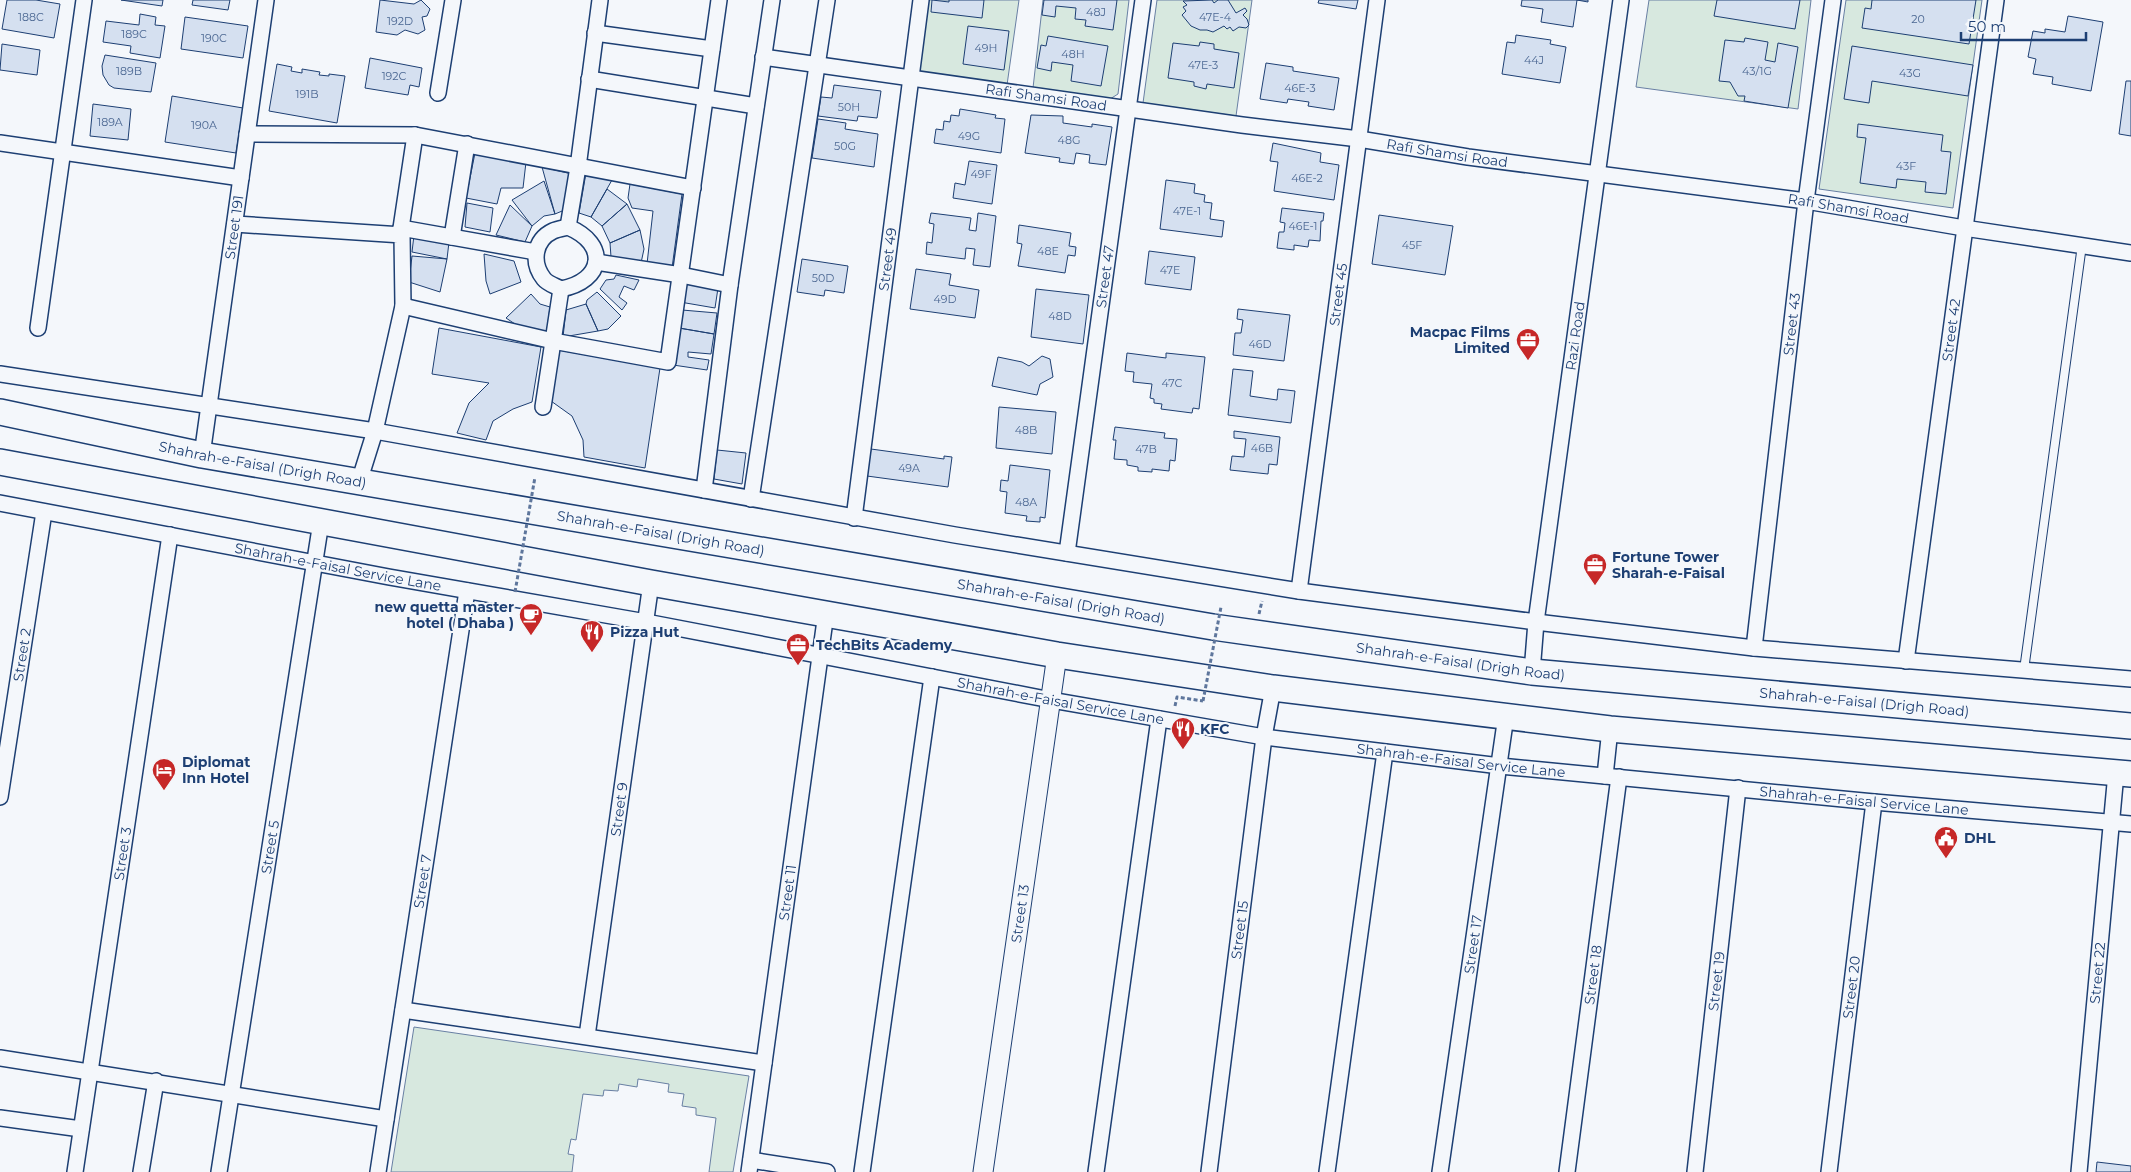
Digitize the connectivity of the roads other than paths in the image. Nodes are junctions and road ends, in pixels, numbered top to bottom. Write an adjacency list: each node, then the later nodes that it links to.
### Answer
1 (84, 0): 29 (street)
2 (266, 0): 24 (street, Street 191)
3 (453, 0): 20 (street)
4 (600, 0): 14 (street)
5 (716, 0): 15 (street)
6 (772, 0): 16 (street)
7 (826, 0): 17 (street)
8 (921, 0): 18 (street, Street 49)
9 (1143, 0): 23 (street, Street 47)
10 (1377, 0): 26 (street, Street 45)
11 (1621, 0): 31 (street, Razi Road)
12 (1833, 0): 34 (street, Street 43)
13 (1996, 0): 37 (street, Street 42)
14 (596, 33): 15 (street); 19 (street)
15 (712, 49): 21 (street)
16 (763, 57): 17 (street, Rafi Shamsi Road); 22 (street)
17 (817, 64): 18 (street, Rafi Shamsi Road); 59 (street)
18 (910, 77): 23 (street, Rafi Shamsi Road); 62 (street, Street 49)
19 (589, 79): 21 (street); 30 (street)
20 (438, 93)
21 (705, 98): 22 (street); 33 (street)
22 (756, 106): 45 (street)
23 (1128, 108): 26 (street, Rafi Shamsi Road); 65 (street, Street 47)
24 (247, 134): 25 (street); 32 (street, Street 191)
25 (415, 135): 28 (street); 38 (street)
26 (1359, 139): 31 (street, Rafi Shamsi Road); 69 (street, Street 45)
27 (0, 143): 29 (street)
28 (467, 144): 30 (street); 39 (street)
29 (63, 153): 32 (street); 48 (street)
30 (578, 167): 33 (street); 36 (street)
31 (1597, 172): 34 (street, Rafi Shamsi Road); 72 (street, Razi Road)
32 (241, 178): 35 (street, Street 191)
33 (693, 188): 44 (street)
34 (1806, 201): 37 (street, Rafi Shamsi Road); 73 (street, Street 43)
35 (235, 224): 38 (street); 51 (street, Street 191)
36 (568, 227): 41 (street); 43 (street)
37 (1964, 228): 40 (street, Rafi Shamsi Road); 76 (street, Street 42)
38 (402, 232): 39 (street); 47 (street)
39 (452, 237): 41 (street)
40 (2082, 245): 42 (street, Rafi Shamsi Road); 77 (lane)
41 (536, 252): 46 (street)
42 (2131, 253)
43 (596, 262): 44 (street); 46 (street)
44 (681, 274): 45 (street); 49 (street)
45 (730, 285): 58 (street)
46 (561, 289): 49 (street)
47 (403, 306): 49 (street); 54 (street)
48 (38, 328)
49 (553, 341): 52 (street)
50 (0, 374): 51 (street)
51 (209, 407): 54 (street); 55 (street, Street 191)
52 (543, 407)
53 (0, 412): 55 (highway, Shahrah-e-Faisal (Drigh Road))
54 (375, 431): 57 (street); 58 (street)
55 (202, 455): 57 (highway, Shahrah-e-Faisal (Drigh Road))
56 (0, 462): 63 (highway)
57 (358, 482): 78 (highway, Shahrah-e-Faisal (Drigh Road))
58 (704, 490): 59 (street)
59 (751, 499): 62 (street)
60 (0, 503): 61 (street, Shahrah-e-Faisal Service Lane)
61 (44, 512): 64 (street, Shahrah-e-Faisal Service Lane); 93 (street, Street 2)
62 (854, 518): 65 (street)
63 (321, 522): 66 (street, Street 5); 67 (highway)
64 (170, 535): 66 (street, Shahrah-e-Faisal Service Lane); 101 (street, Street 3)
65 (1067, 553): 69 (street)
66 (314, 562): 68 (street, Shahrah-e-Faisal Service Lane); 103 (street, Street 5)
67 (651, 583): 70 (highway); 71 (street, Street 9)
68 (467, 591): 71 (street, Shahrah-e-Faisal Service Lane); 97 (street, Street 7)
69 (1299, 591): 72 (street)
70 (826, 613): 74 (highway); 75 (street, Street 11)
71 (646, 622): 75 (street, Shahrah-e-Faisal Service Lane); 98 (street, Street 9)
72 (1536, 622): 73 (street); 78 (street, Razi Road)
73 (1754, 648): 76 (street)
74 (1057, 655): 81 (highway); 82 (street, Street 13)
75 (820, 656): 79 (street, Shahrah-e-Faisal Service Lane); 100 (street, Street 11)
76 (1906, 661): 77 (street)
77 (2024, 670): 80 (street)
78 (1532, 672): 85 (highway, Shahrah-e-Faisal (Drigh Road))
79 (932, 677): 82 (street, Shahrah-e-Faisal Service Lane); 113 (street)
80 (2131, 679)
81 (1273, 688): 83 (highway); 87 (street, Street 15)
82 (1051, 700): 84 (street, Shahrah-e-Faisal Service Lane); 114 (street, Street 13)
83 (1506, 716): 86 (highway); 89 (street, Street 17)
84 (1159, 719): 87 (street, Shahrah-e-Faisal Service Lane); 115 (street)
85 (2131, 726)
86 (1610, 729): 90 (highway); 91 (street, Street 18)
87 (1264, 737): 88 (street, Shahrah-e-Faisal Service Lane); 116 (street, Street 15)
88 (1385, 752): 89 (street, Shahrah-e-Faisal Service Lane); 117 (street)
89 (1500, 766): 91 (street, Shahrah-e-Faisal Service Lane); 118 (street, Street 17)
90 (2123, 773): 95 (street, Street 22)
91 (1612, 777): 92 (street, Shahrah-e-Faisal Service Lane); 119 (street, Street 18)
92 (1738, 788): 94 (street, Shahrah-e-Faisal Service Lane); 120 (street, Street 19)
93 (0, 797)
94 (1874, 802): 95 (street, Shahrah-e-Faisal Service Lane); 121 (street, Street 20)
95 (2112, 821): 96 (street, Shahrah-e-Faisal Service Lane); 122 (street, Street 22)
96 (2131, 824)
97 (403, 1010): 98 (street); 105 (street, Street 7)
98 (587, 1036): 100 (street)
99 (0, 1058): 101 (street)
100 (764, 1064): 107 (street, Street 11)
101 (90, 1071): 102 (street); 106 (street, Street 3)
102 (156, 1081): 103 (street); 109 (street)
103 (231, 1093): 105 (street); 110 (street, Street 5)
104 (0, 1118): 106 (street)
105 (386, 1118): 111 (street, Street 7)
106 (81, 1129): 108 (street, Street 3)
107 (750, 1166): 112 (street)
108 (75, 1172)
109 (141, 1172)
110 (219, 1172)
111 (378, 1172)
112 (827, 1172)
113 (862, 1172)
114 (983, 1172)
115 (1096, 1172)
116 (1209, 1172)
117 (1327, 1172)
118 (1440, 1172)
119 (1567, 1172)
120 (1695, 1172)
121 (1829, 1172)
122 (2079, 1172)

